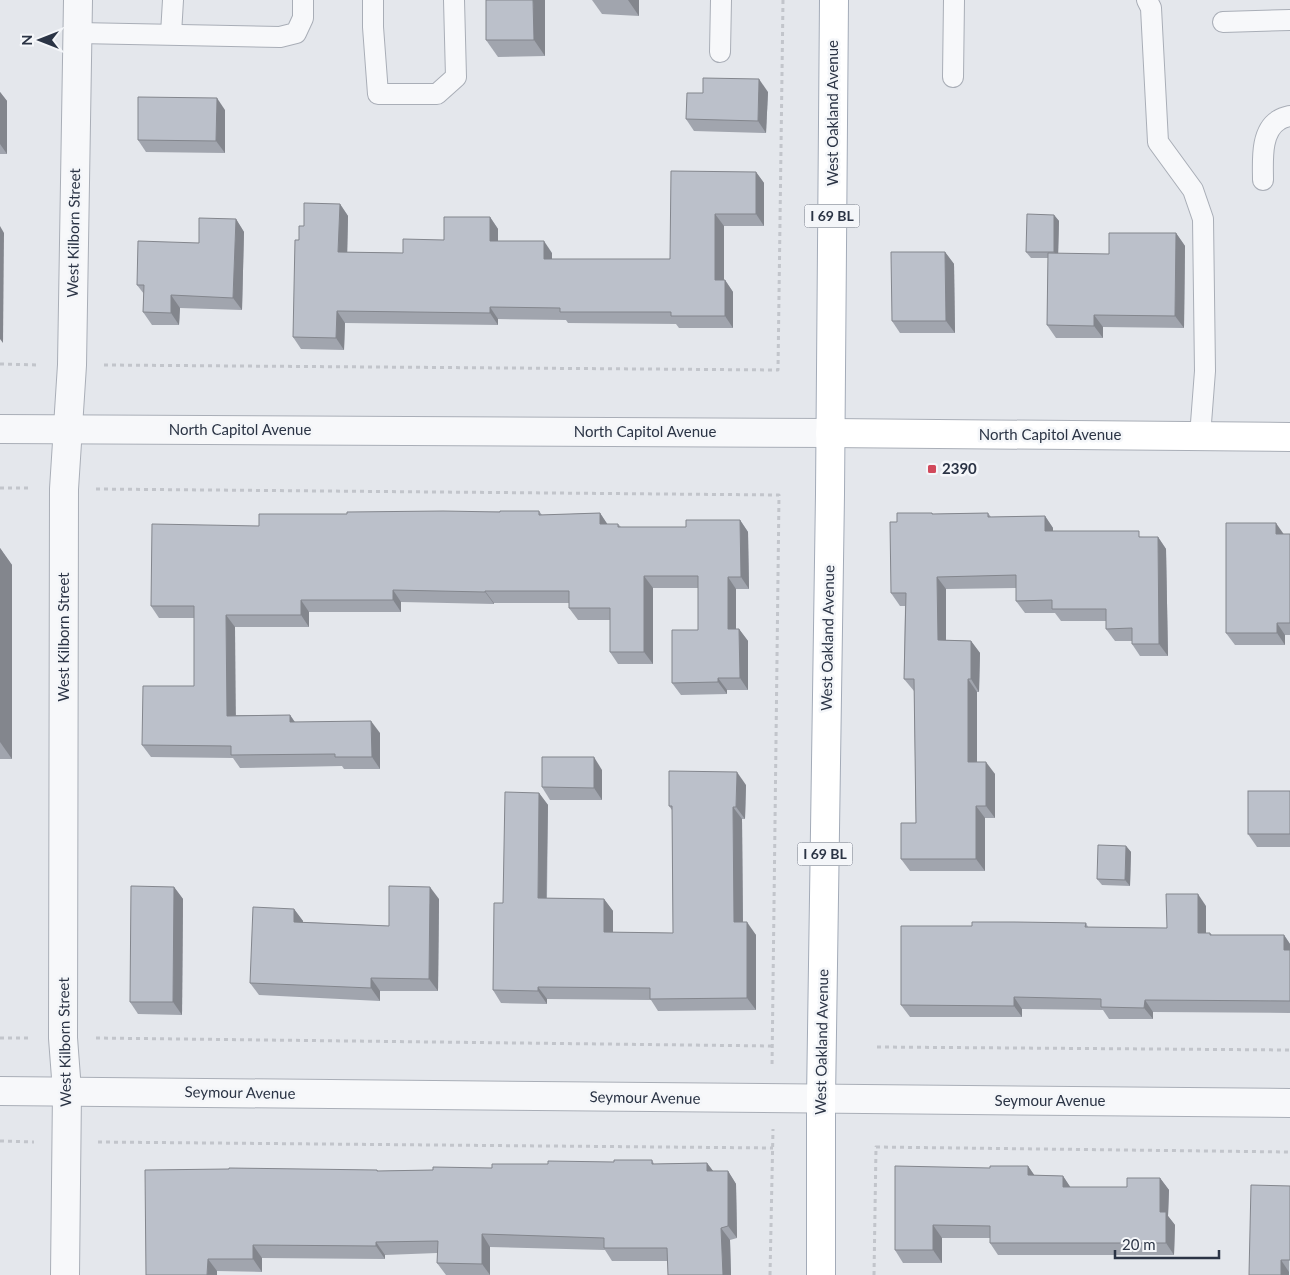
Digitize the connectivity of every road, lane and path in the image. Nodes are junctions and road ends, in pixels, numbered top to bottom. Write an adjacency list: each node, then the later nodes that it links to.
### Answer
1 (78, 0): 13 (street, West Kilborn Street)
2 (173, 0): 14 (lane)
3 (303, 0): 14 (lane)
4 (373, 0): 5 (lane)
5 (454, 0)
6 (721, 0): 15 (lane)
7 (783, 0): 20 (path)
8 (834, 0): 23 (main road, West Oakland Avenue / I 69 BL)
9 (954, 0): 16 (lane)
10 (1147, 0): 24 (lane)
11 (1290, 20): 12 (lane)
12 (1223, 22)
13 (78, 33): 14 (lane); 20 (street, West Kilborn Street)
14 (171, 34)
15 (720, 52)
16 (953, 77)
17 (1290, 116): 18 (lane)
18 (1263, 180)
19 (0, 364): 20 (path)
20 (72, 364): 22 (street, West Kilborn Street)
21 (0, 429): 22 (street, North Capitol Avenue)
22 (68, 429): 23 (street, North Capitol Avenue); 27 (street, West Kilborn Street)
23 (830, 433): 24 (main road, North Capitol Avenue); 36 (main road, West Oakland Avenue / I 69 BL)
24 (1200, 436): 25 (main road, North Capitol Avenue)
25 (1290, 437)
26 (0, 488): 27 (path)
27 (64, 489): 29 (street, West Kilborn Street); 30 (path)
28 (0, 1038): 29 (path)
29 (63, 1038): 30 (path); 34 (street, West Kilborn Street)
30 (772, 1046): 35 (path)
31 (877, 1047): 32 (path)
32 (1290, 1050)
33 (0, 1091): 34 (street, Seymour Avenue)
34 (67, 1091): 35 (street, Seymour Avenue); 39 (street, West Kilborn Street)
35 (772, 1099): 36 (street, Seymour Avenue); 40 (path)
36 (821, 1099): 37 (street, Seymour Avenue); 44 (main road, West Oakland Avenue / I 69 BL)
37 (1290, 1103)
38 (0, 1141): 39 (path)
39 (67, 1142): 40 (path); 42 (street, West Kilborn Street)
40 (773, 1148): 43 (path)
41 (1290, 1152): 45 (path)
42 (65, 1275)
43 (770, 1275)
44 (820, 1275)
45 (874, 1275)

